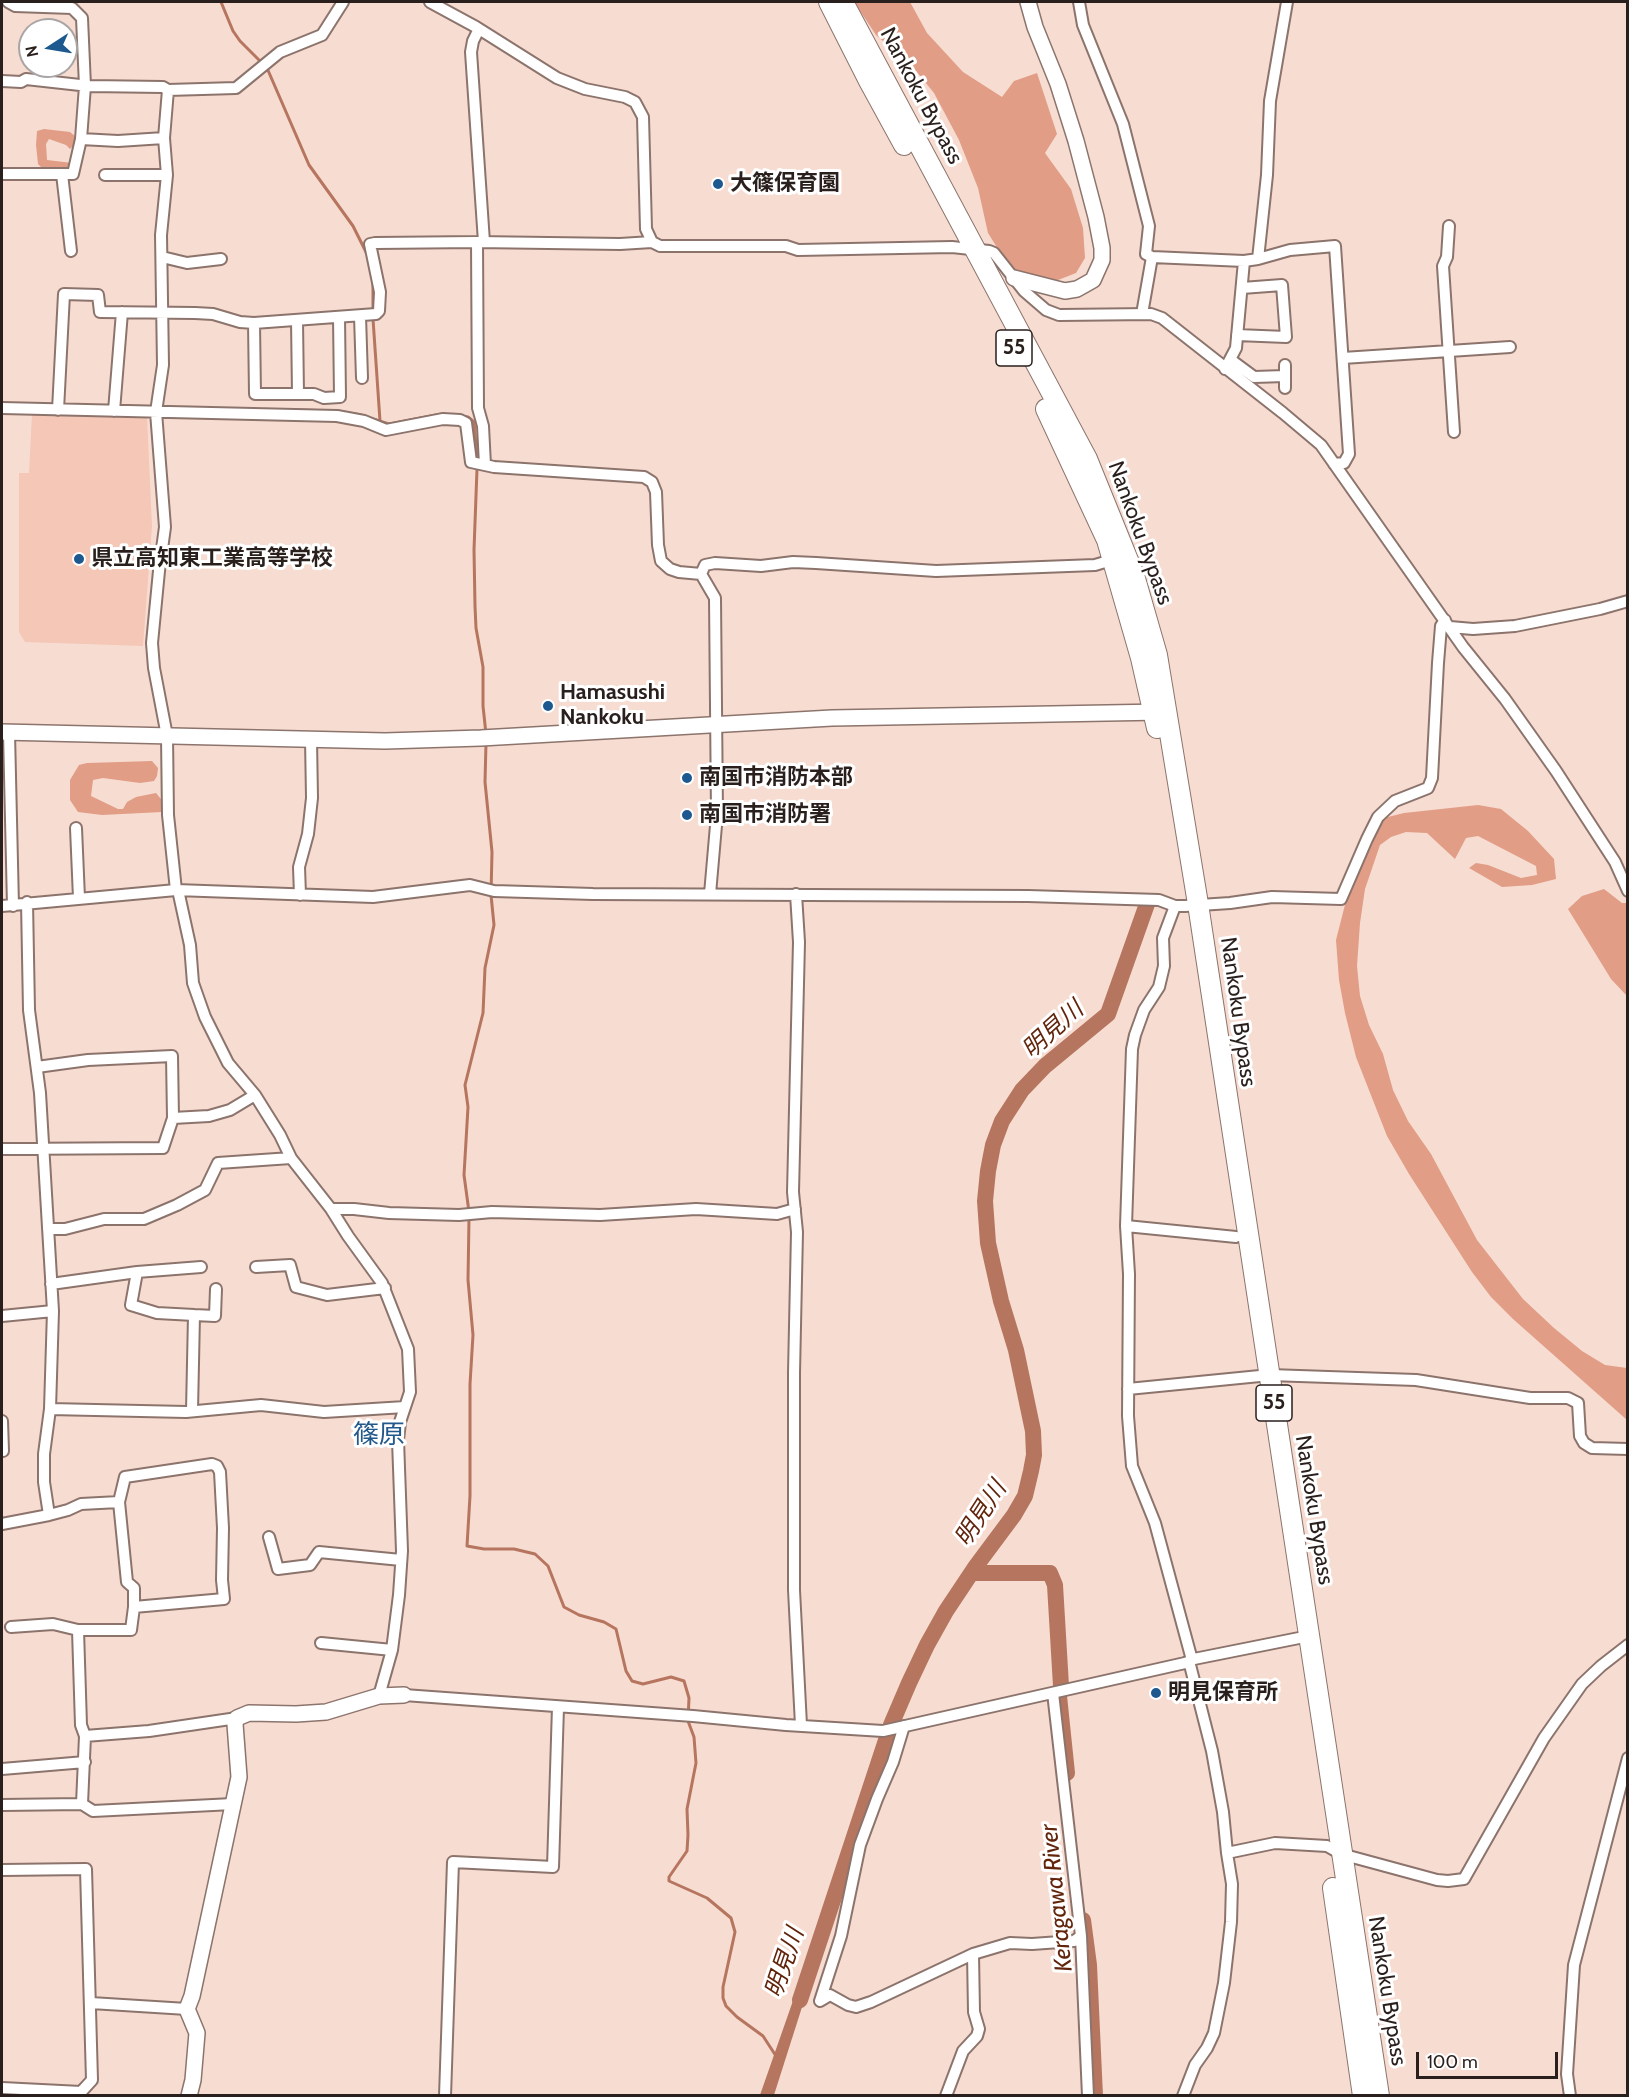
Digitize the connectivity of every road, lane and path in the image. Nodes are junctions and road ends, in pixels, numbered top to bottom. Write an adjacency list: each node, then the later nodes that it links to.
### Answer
1 (8, 2): 11 (street)
2 (343, 2): 12 (street)
3 (430, 2): 9 (street)
4 (829, 2): 22 (highway, Nankoku Bypass / 55)
5 (843, 2): 22 (highway, Nankoku Bypass / 55)
6 (1028, 2): 29 (street)
7 (1079, 2): 25 (street)
8 (1287, 2): 27 (street)
9 (479, 29): 20 (street); 21 (street)
10 (2, 81): 11 (street)
11 (85, 86): 12 (street); 14 (street)
12 (168, 90): 13 (street)
13 (164, 138): 14 (street); 18 (street)
14 (81, 139): 16 (street)
15 (2, 174): 16 (street)
16 (62, 174): 23 (street)
17 (105, 175): 18 (street)
18 (167, 175): 24 (street)
19 (1449, 226): 40 (street)
20 (481, 242): 21 (street); 34 (street); 52 (street)
21 (652, 242): 22 (street)
22 (968, 249): 29 (street); 53 (highway, Nankoku Bypass / 55)
23 (71, 251)
24 (162, 257): 26 (street); 32 (street)
25 (1152, 257): 28 (street); 33 (street)
26 (221, 259)
27 (1258, 259): 28 (street); 41 (street)
28 (1244, 261): 30 (street)
29 (1014, 278): 33 (street)
30 (1242, 288): 38 (street); 38 (street)
31 (122, 312): 32 (street); 47 (street); 48 (street)
32 (163, 312): 37 (street); 49 (street)
33 (1142, 314): 42 (street)
34 (360, 316): 35 (street); 43 (street)
35 (339, 317): 36 (street); 45 (street)
36 (297, 320): 37 (street); 45 (street)
37 (254, 323): 45 (street)
38 (1237, 335): 42 (street)
39 (1510, 347): 40 (street)
40 (1448, 352): 41 (street); 50 (street)
41 (1343, 358): 51 (street)
42 (1228, 365): 44 (street); 51 (street)
43 (362, 378)
44 (1286, 388)
45 (298, 394)
46 (2, 408): 47 (street)
47 (57, 410): 48 (street)
48 (114, 411): 49 (street)
49 (156, 412): 52 (street); 60 (street)
50 (1454, 432)
51 (1334, 464): 56 (street)
52 (485, 465): 54 (street)
53 (1120, 558): 54 (street); 57 (highway, Nankoku Bypass / 55)
54 (701, 574): 58 (street)
55 (1628, 601): 56 (street)
56 (1447, 624): 65 (street); 73 (street)
57 (1161, 712): 58 (street); 73 (highway, Nankoku Bypass / 55)
58 (716, 725): 61 (street); 66 (street)
59 (5, 732): 60 (street); 62 (street)
60 (167, 736): 61 (street); 64 (street)
61 (311, 739): 68 (street)
62 (6, 792): 72 (street)
63 (76, 828): 69 (street)
64 (177, 890): 68 (street); 69 (street); 75 (street)
65 (1628, 891)
66 (710, 894): 67 (street); 68 (street)
67 (796, 894): 73 (street); 81 (street)
68 (300, 895)
69 (79, 898): 70 (street)
70 (27, 902): 72 (street); 74 (street)
71 (2, 906): 72 (street)
72 (13, 906)
73 (1186, 906): 82 (street); 84 (highway, Nankoku Bypass / 55); 94 (highway, Nankoku Bypass / 55)
74 (37, 1067): 76 (street); 77 (street)
75 (255, 1095): 76 (street); 79 (street)
76 (173, 1118): 77 (street)
77 (43, 1148): 78 (street); 83 (street)
78 (2, 1149)
79 (291, 1158): 80 (street); 83 (street)
80 (332, 1209): 81 (street); 90 (street)
81 (795, 1209): 120 (street)
82 (1126, 1226): 84 (street); 95 (street)
83 (48, 1229): 88 (street)
84 (1236, 1237): 94 (highway, Nankoku Bypass / 55)
85 (201, 1267): 87 (street)
86 (256, 1267): 90 (street)
87 (137, 1272): 88 (street); 92 (street)
88 (51, 1284): 91 (street)
89 (216, 1288): 92 (street)
90 (385, 1288): 96 (street)
91 (53, 1311): 93 (street); 97 (street)
92 (194, 1315): 98 (street)
93 (2, 1316)
94 (1264, 1375): 95 (street); 100 (street); 110 (highway, Nankoku Bypass / 55)
95 (1128, 1389): 114 (street)
96 (405, 1407): 98 (street); 106 (street)
97 (50, 1409): 98 (street); 103 (street)
98 (192, 1411)
99 (2, 1421): 101 (street)
100 (1628, 1449)
101 (2, 1451)
102 (119, 1502): 103 (street); 107 (street); 107 (street)
103 (49, 1515): 104 (street)
104 (2, 1524)
105 (269, 1537): 106 (street)
106 (401, 1560): 113 (street)
107 (134, 1607): 109 (street)
108 (11, 1627): 109 (street)
109 (78, 1629): 122 (street)
110 (1302, 1637): 114 (street); 129 (highway, Nankoku Bypass / 55)
111 (321, 1643): 113 (street)
112 (1628, 1645): 129 (street)
113 (392, 1650): 117 (street)
114 (1190, 1660): 115 (street); 130 (street)
115 (1053, 1693): 121 (street); 132 (street)
116 (404, 1695): 117 (street); 118 (street)
117 (379, 1696): 119 (street)
118 (558, 1707): 120 (street); 138 (street)
119 (237, 1718): 122 (street); 127 (street)
120 (801, 1725): 121 (street)
121 (900, 1727): 133 (street)
122 (85, 1736): 124 (street)
123 (1628, 1758): 144 (street)
124 (85, 1762): 125 (street); 126 (street)
125 (2, 1769)
126 (82, 1804): 127 (street); 128 (street)
127 (233, 1804): 135 (street)
128 (2, 1805)
129 (1334, 1850): 130 (street); 142 (highway, Nankoku Bypass / 55); 143 (highway, Nankoku Bypass / 55)
130 (1227, 1853): 141 (street)
131 (2, 1870): 134 (street)
132 (1081, 1936): 133 (street); 140 (street)
133 (973, 1954): 139 (street)
134 (91, 2003): 135 (street); 136 (street)
135 (187, 2009): 137 (street)
136 (2, 2088)
137 (189, 2096)
138 (445, 2096)
139 (946, 2096)
140 (1088, 2096)
141 (1183, 2096)
142 (1364, 2096)
143 (1379, 2096)
144 (1570, 2096)

